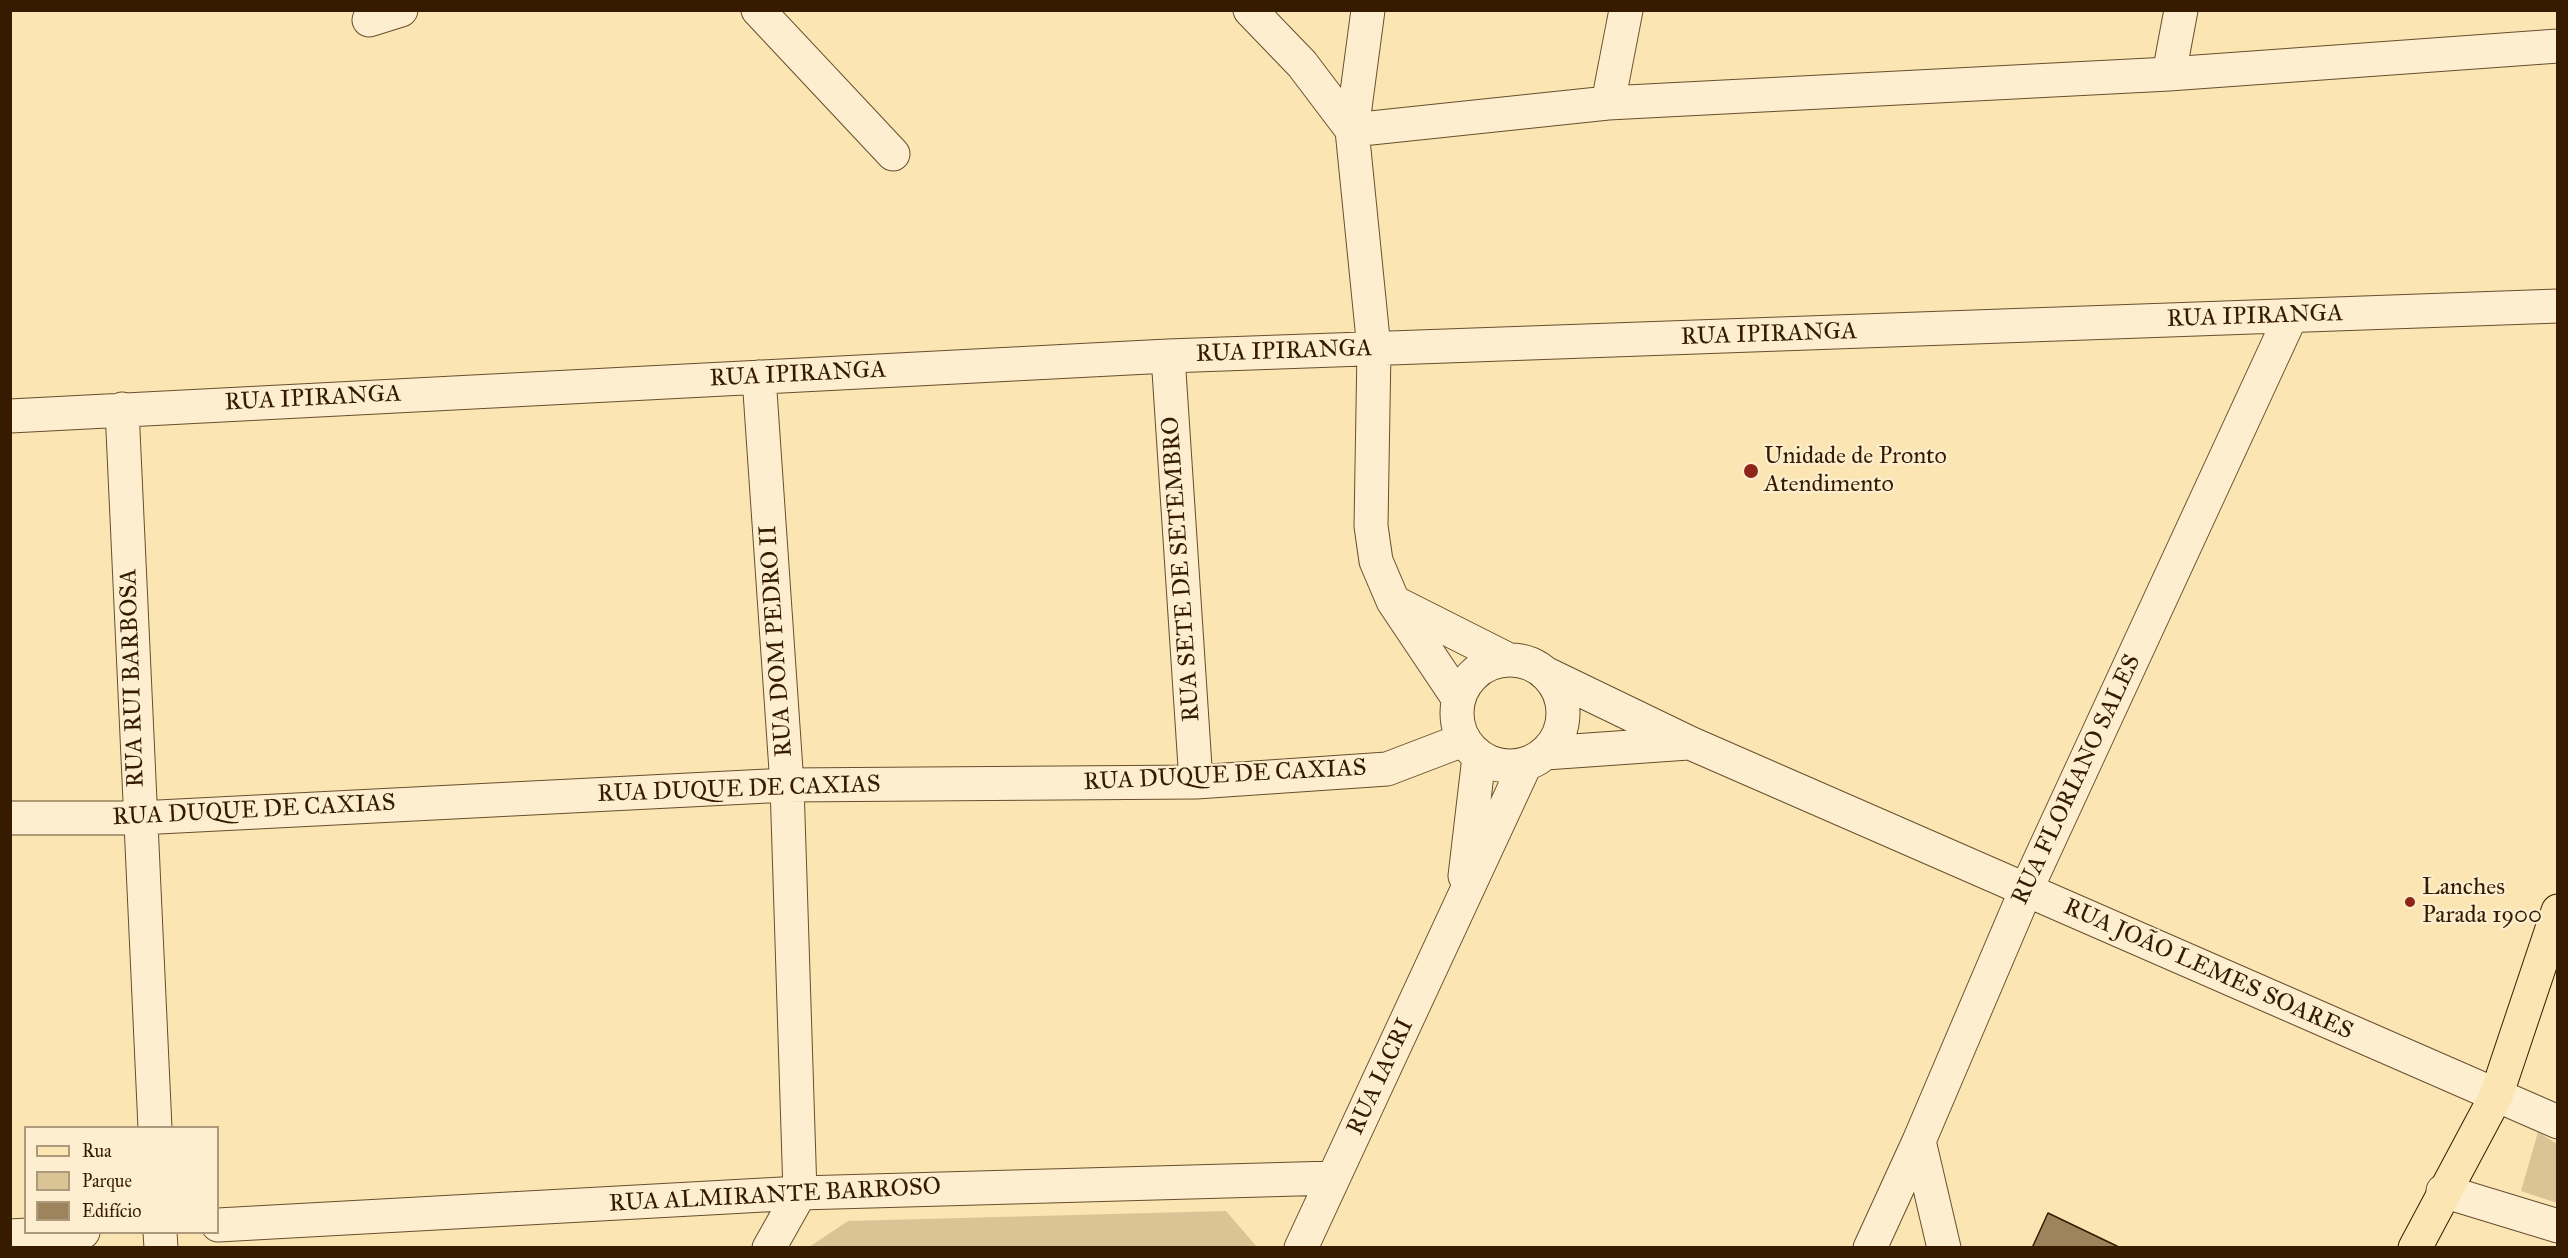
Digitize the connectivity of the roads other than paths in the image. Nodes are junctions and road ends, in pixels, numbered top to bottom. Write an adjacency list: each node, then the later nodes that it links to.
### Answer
1 (401, 10): 7 (street)
2 (758, 10): 12 (street)
3 (1250, 10): 11 (street)
4 (1368, 10): 11 (street)
5 (1626, 10): 10 (street)
6 (2181, 10): 9 (street)
7 (369, 20)
8 (2558, 46): 9 (street)
9 (2169, 74): 10 (street)
10 (1608, 103): 11 (street)
11 (1352, 130): 15 (street)
12 (893, 154)
13 (2558, 306): 14 (street, RUA IPIRANGA)
14 (2290, 316): 15 (street, RUA IPIRANGA); 31 (street, RUA FLORIANO SALES)
15 (1374, 349): 16 (street, RUA IPIRANGA); 20 (street)
16 (1168, 357): 17 (street, RUA IPIRANGA); 27 (street, RUA SETE DE SETEMBRO)
17 (759, 377): 18 (street, RUA IPIRANGA); 28 (street, RUA DOM PEDRO II)
18 (122, 409): 19 (street, RUA IPIRANGA); 30 (street, RUA RUI BARBOSA)
19 (10, 416)
20 (1393, 601): 21 (street); 23 (street)
21 (1506, 659): 22 (street); 23 (street)
22 (1547, 674): 24 (street, RUA JOÃO LEMES SOARES); 26 (street)
23 (1458, 698): 25 (street)
24 (1690, 742): 26 (street, RUA JOÃO LEMES SOARES); 31 (street, RUA JOÃO LEMES SOARES)
25 (1471, 749): 26 (street); 27 (street, RUA DUQUE DE CAXIAS); 32 (street, RUA IACRI)
26 (1535, 759): 32 (street, RUA IACRI)
27 (1196, 782): 28 (street, RUA DUQUE DE CAXIAS)
28 (787, 785): 30 (street, RUA DUQUE DE CAXIAS); 40 (street, RUA DOM PEDRO II)
29 (10, 818): 30 (street, RUA DUQUE DE CAXIAS)
30 (139, 818): 36 (street, RUA RUI BARBOSA)
31 (2026, 890): 34 (street, RUA JOÃO LEMES SOARES); 37 (street, RUA FLORIANO SALES)
32 (1461, 907): 38 (street, RUA IACRI)
33 (2558, 911): 34 (main road)
34 (2496, 1096): 35 (street, RUA JOÃO LEMES SOARES); 39 (main road)
35 (2558, 1122)
36 (155, 1126)
37 (1919, 1141): 47 (street, RUA FLORIANO SALES); 48 (street)
38 (1334, 1178): 40 (street, RUA ALMIRANTE BARROSO); 46 (street, RUA IACRI)
39 (2443, 1191): 42 (street); 49 (main road)
40 (800, 1193): 41 (street, RUA ALMIRANTE BARROSO); 45 (street)
41 (219, 1226)
42 (2558, 1226)
43 (59, 1234): 44 (street)
44 (10, 1236)
45 (769, 1248)
46 (1301, 1248)
47 (1870, 1248)
48 (1944, 1248)
49 (2415, 1248)

